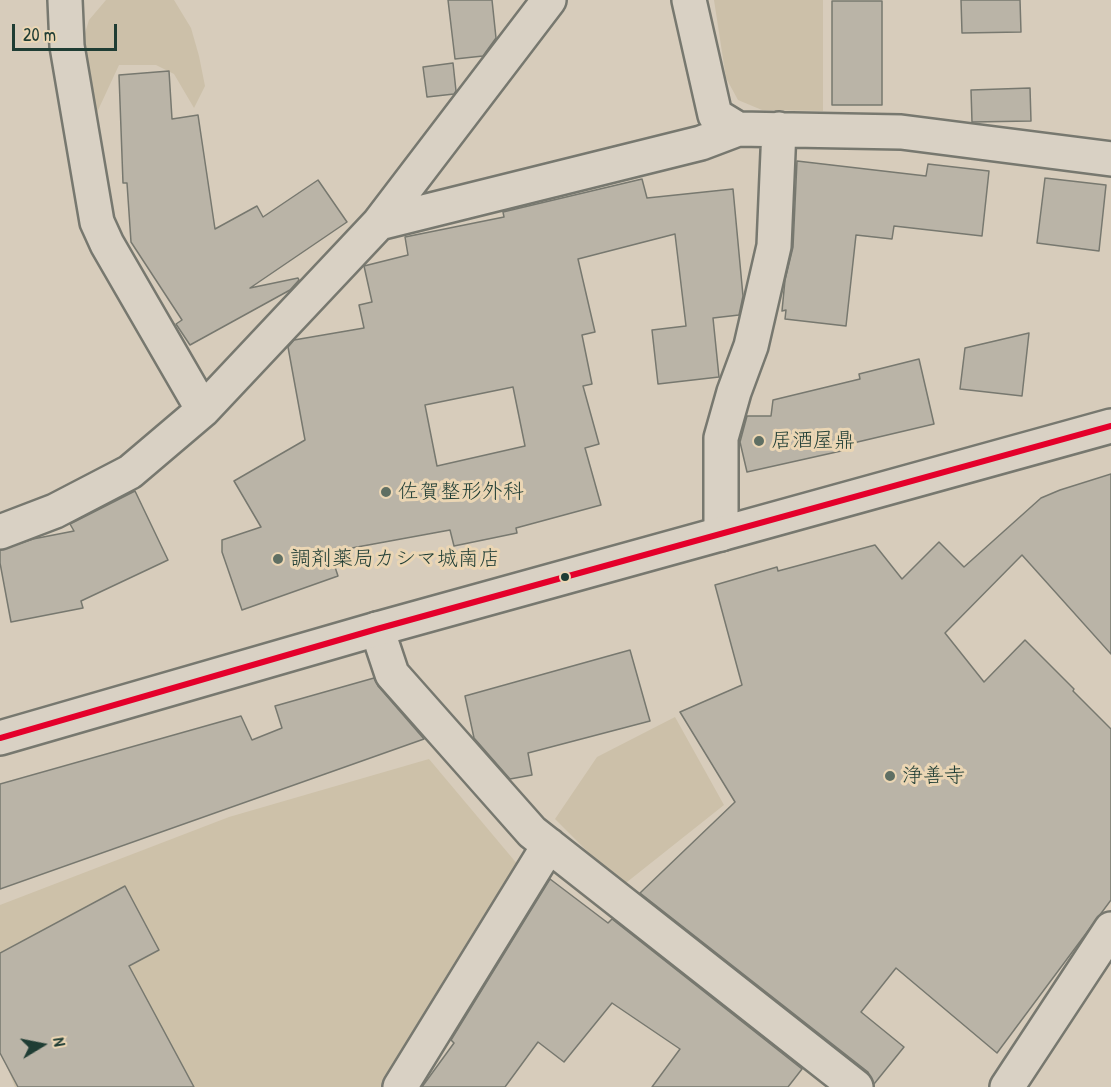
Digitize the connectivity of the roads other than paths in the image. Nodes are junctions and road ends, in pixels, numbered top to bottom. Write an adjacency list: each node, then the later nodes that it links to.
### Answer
1 (65, 0): 8 (street)
2 (549, 0): 7 (street)
3 (689, 0): 4 (street)
4 (738, 129): 5 (street); 7 (street)
5 (779, 129): 6 (street); 11 (street)
6 (1111, 159)
7 (379, 223): 8 (street)
8 (203, 410): 10 (street)
9 (1111, 426): 11 (street)
10 (0, 532)
11 (721, 534): 12 (street)
12 (377, 629): 13 (street); 14 (street)
13 (0, 738)
14 (549, 845): 16 (street); 17 (street)
15 (1111, 929): 18 (street)
16 (400, 1087)
17 (856, 1087)
18 (1007, 1087)

